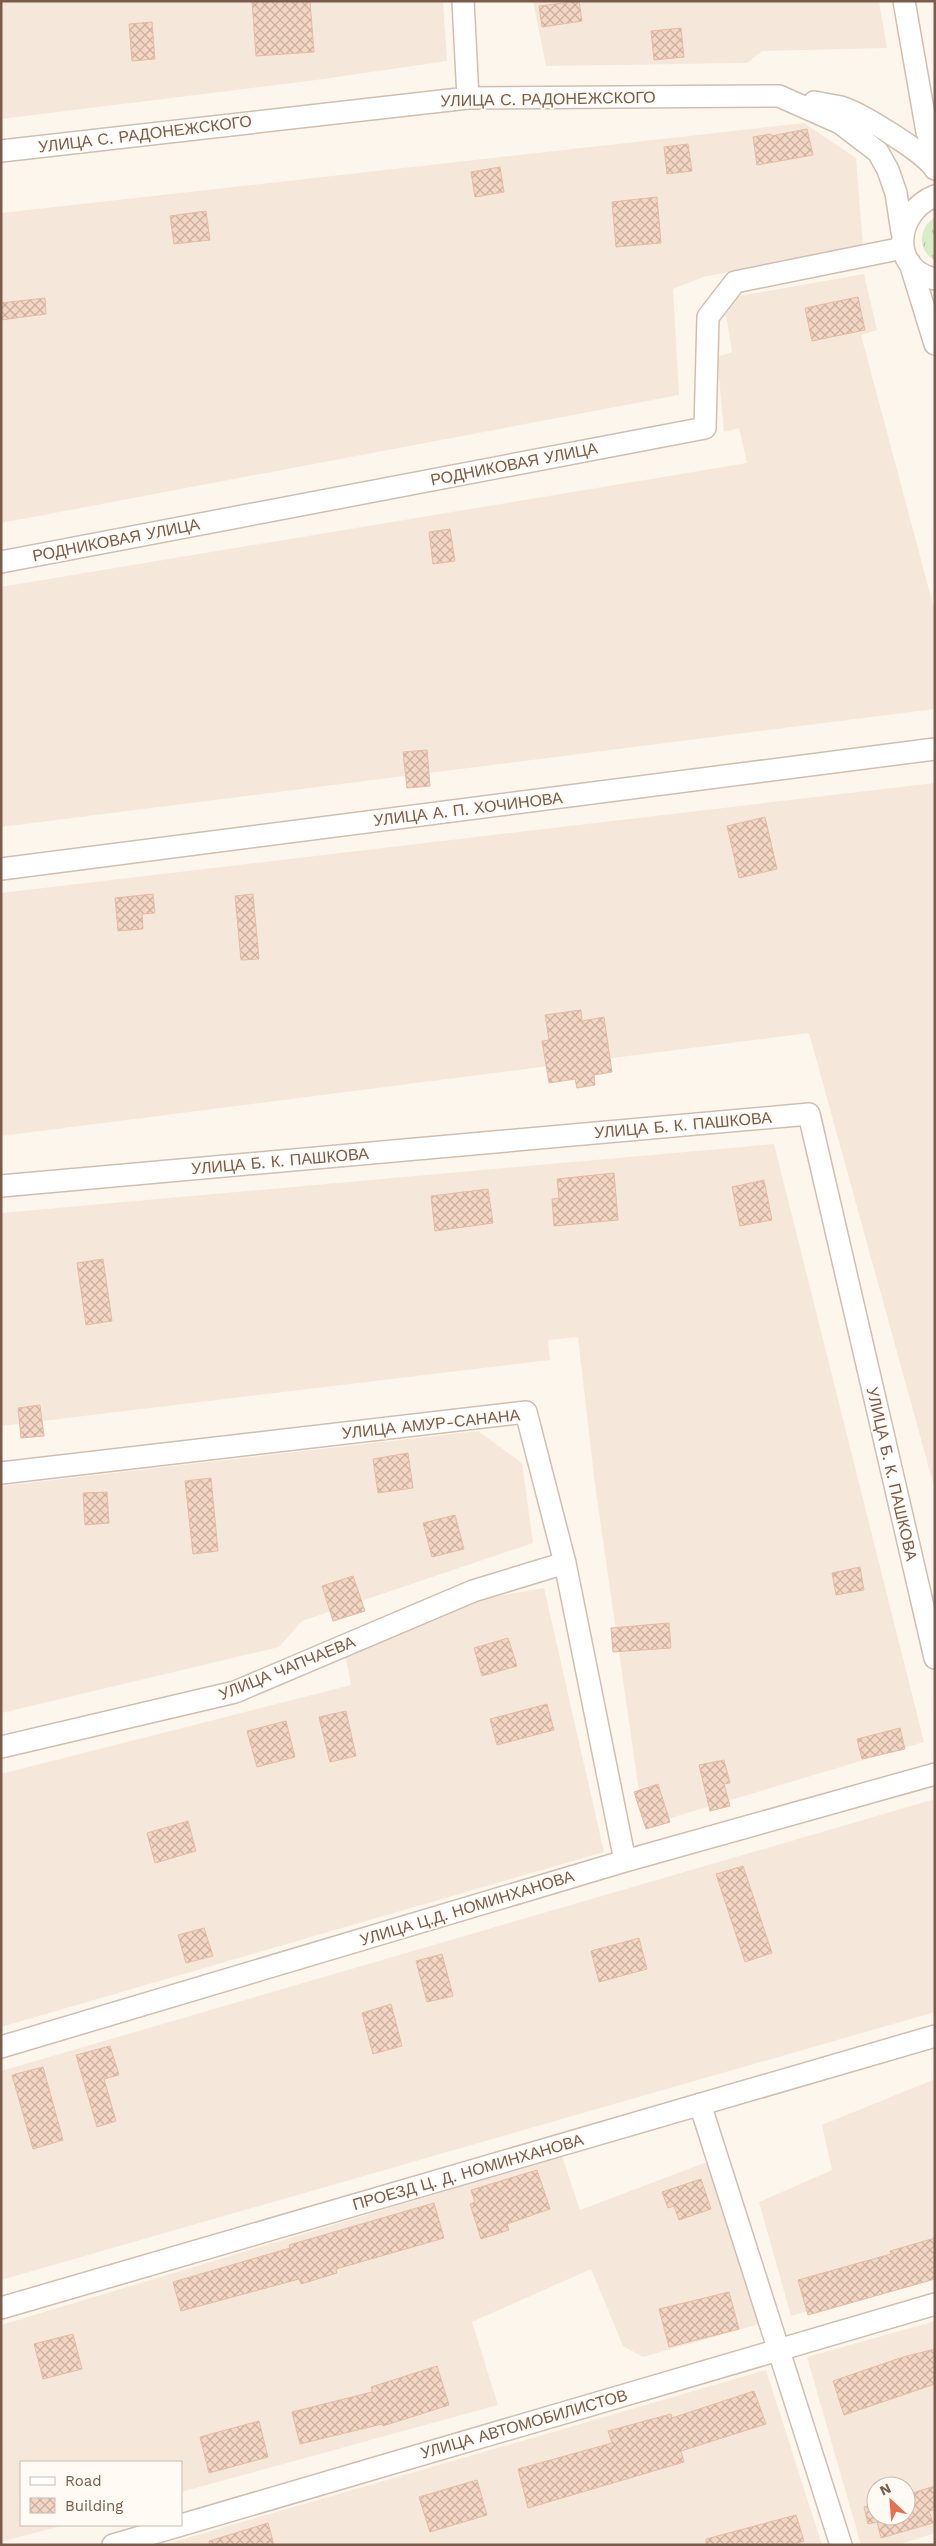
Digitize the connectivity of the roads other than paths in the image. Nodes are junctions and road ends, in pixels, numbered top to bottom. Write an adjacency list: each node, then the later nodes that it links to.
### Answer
1 (463, 1): 4 (street)
2 (904, 1): 6 (street)
3 (779, 96): 4 (street, УЛИЦА С. РАДОНЕЖСКОГО); 7 (street); 9 (street, УЛИЦА С. РАДОНЕЖСКОГО)
4 (468, 98): 5 (street, УЛИЦА С. РАДОНЕЖСКОГО)
5 (1, 151)
6 (935, 154)
7 (935, 169)
8 (935, 196): 9 (street)
9 (906, 248): 10 (street); 11 (street, УЛИЦА С. РАДОНЕЖСКОГО); 12 (street, РОДНИКОВАЯ УЛИЦА)
10 (935, 279)
11 (935, 344)
12 (1, 562)
13 (935, 749): 14 (street, УЛИЦА А. П. ХОЧИНОВА)
14 (1, 869)
15 (1, 1186): 18 (street, УЛИЦА Б. К. ПАШКОВА)
16 (1, 1473): 17 (street, УЛИЦА АМУР-САНАНА)
17 (565, 1563): 19 (street, УЛИЦА ЧАПЧАЕВА); 21 (street, УЛИЦА АМУР-САНАНА)
18 (935, 1658)
19 (1, 1747)
20 (935, 1774): 21 (street, УЛИЦА Ц.Д. НОМИНХАНОВА)
21 (625, 1860): 23 (street, УЛИЦА Ц.Д. НОМИНХАНОВА)
22 (935, 2036): 24 (street, ПРОЕЗД Ц. Д. НОМИНХАНОВА)
23 (1, 2047)
24 (700, 2104): 26 (street, ПРОЕЗД Ц. Д. НОМИНХАНОВА); 27 (street)
25 (935, 2304): 27 (street, УЛИЦА АВТОМОБИЛИСТОВ)
26 (1, 2308)
27 (778, 2350): 28 (street, УЛИЦА АВТОМОБИЛИСТОВ); 31 (street)
28 (182, 2525)
29 (178, 2526): 30 (street, УЛИЦА АВТОМОБИЛИСТОВ)
30 (113, 2545)
31 (841, 2545)

